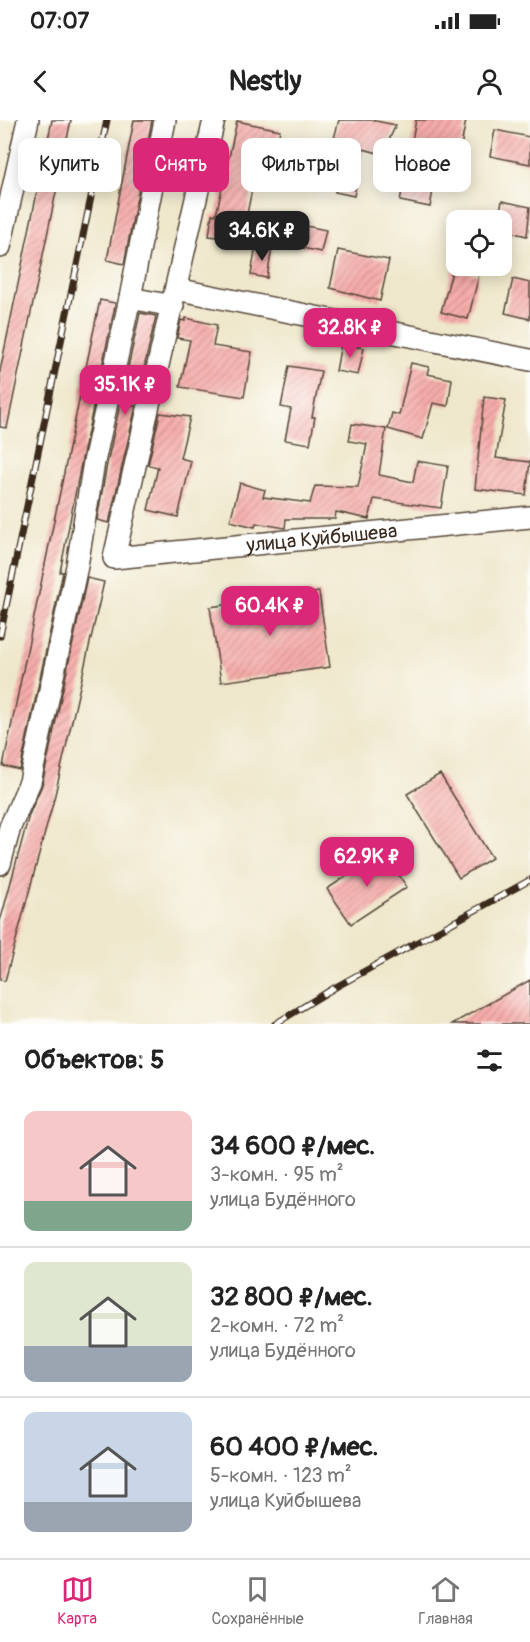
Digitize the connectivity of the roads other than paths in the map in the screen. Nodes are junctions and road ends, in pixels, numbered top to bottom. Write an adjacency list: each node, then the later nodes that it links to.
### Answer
1 (28, 120): 4 (street)
2 (165, 120): 6 (street)
3 (214, 120): 5 (street)
4 (0, 247)
5 (174, 297): 6 (street); 7 (street); 8 (street, улица Куйбышева)
6 (130, 298): 9 (street)
7 (530, 360)
8 (530, 517)
9 (0, 864)

